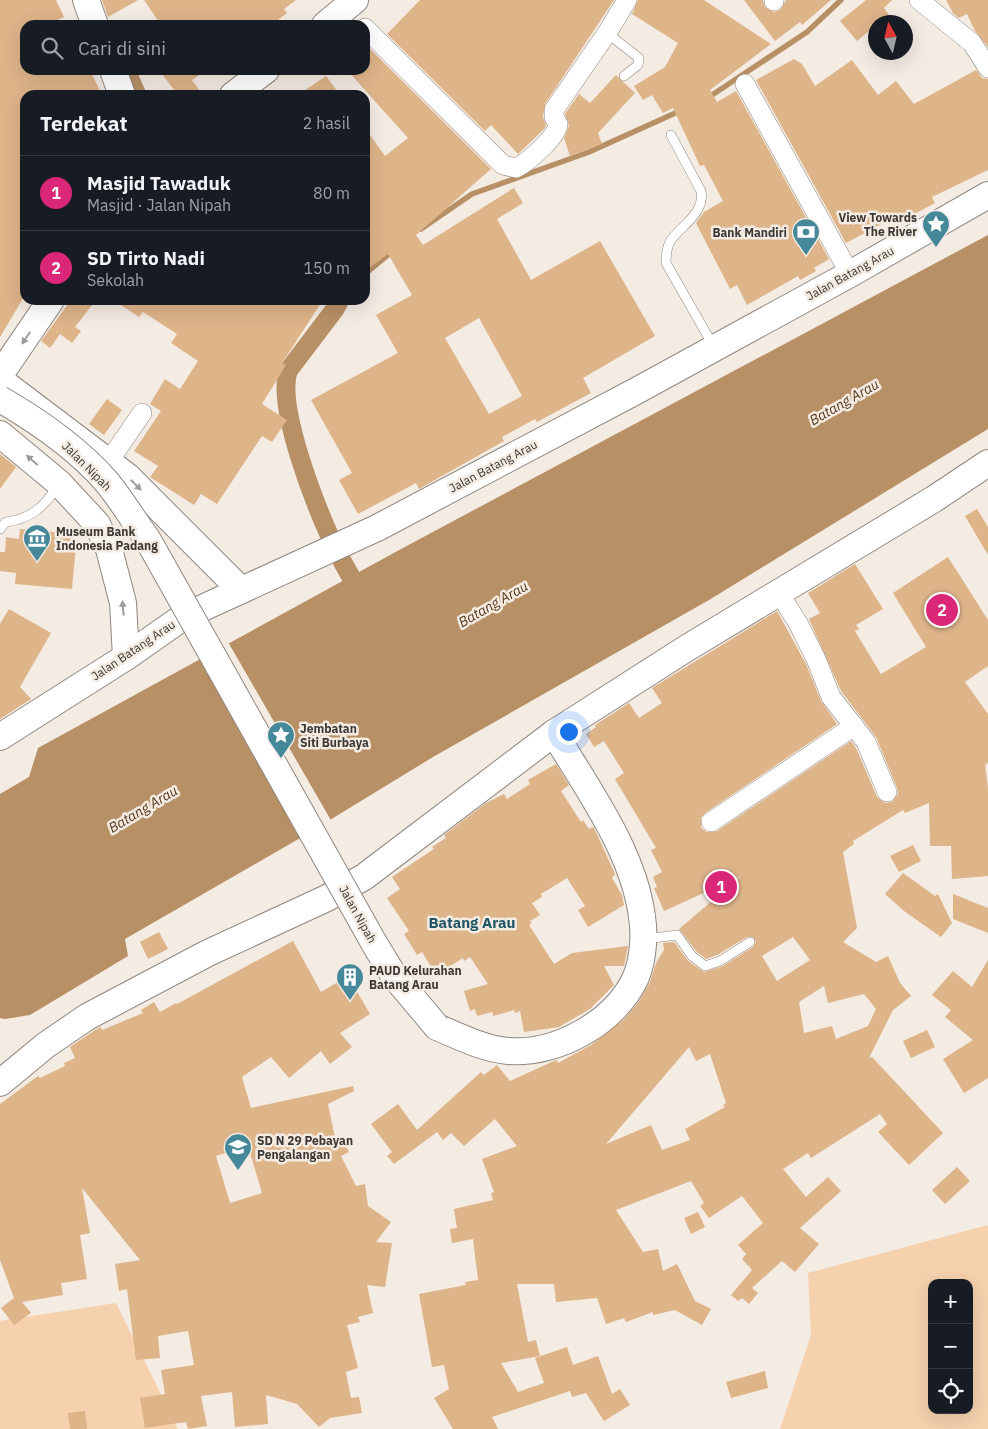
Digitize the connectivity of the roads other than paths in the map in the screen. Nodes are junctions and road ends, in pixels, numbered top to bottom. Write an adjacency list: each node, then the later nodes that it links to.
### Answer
1 (86, 0): 5 (street)
2 (627, 0): 8 (street)
3 (919, 0): 9 (street)
4 (354, 11): 6 (street)
5 (93, 20)
6 (335, 20)
7 (370, 33): 8 (street)
8 (607, 33): 12 (lane)
9 (988, 68)
10 (115, 75): 14 (street)
11 (259, 75): 15 (street)
12 (624, 76)
13 (745, 84): 18 (street)
14 (120, 90)
15 (240, 90)
16 (671, 135): 20 (lane)
17 (988, 195): 18 (street, Jalan Batang Arau)
18 (850, 274): 20 (street, Jalan Batang Arau)
19 (48, 305): 21 (street, one-way to 21)
20 (714, 347): 30 (street, Jalan Batang Arau)
21 (0, 375)
22 (0, 380): 26 (street, Jalan Nipah)
23 (0, 399): 38 (street, Jalan Nipah, bridge)
24 (142, 413): 26 (street)
25 (0, 434): 28 (street, one-way to 25)
26 (108, 461): 30 (street, Jalan Nipah, one-way to 30)
27 (988, 463): 31 (street)
28 (59, 483): 29 (lane); 32 (street, one-way to 28)
29 (0, 529)
30 (241, 590): 32 (street, Jalan Batang Arau)
31 (779, 593): 33 (street); 34 (street)
32 (126, 657): 35 (street, Jalan Batang Arau)
33 (854, 726): 36 (street); 37 (street)
34 (554, 733): 38 (street, Jalan Nipah); 40 (street)
35 (0, 737)
36 (887, 792)
37 (711, 822)
38 (643, 940): 39 (lane)
39 (750, 942)
40 (2, 1080)

